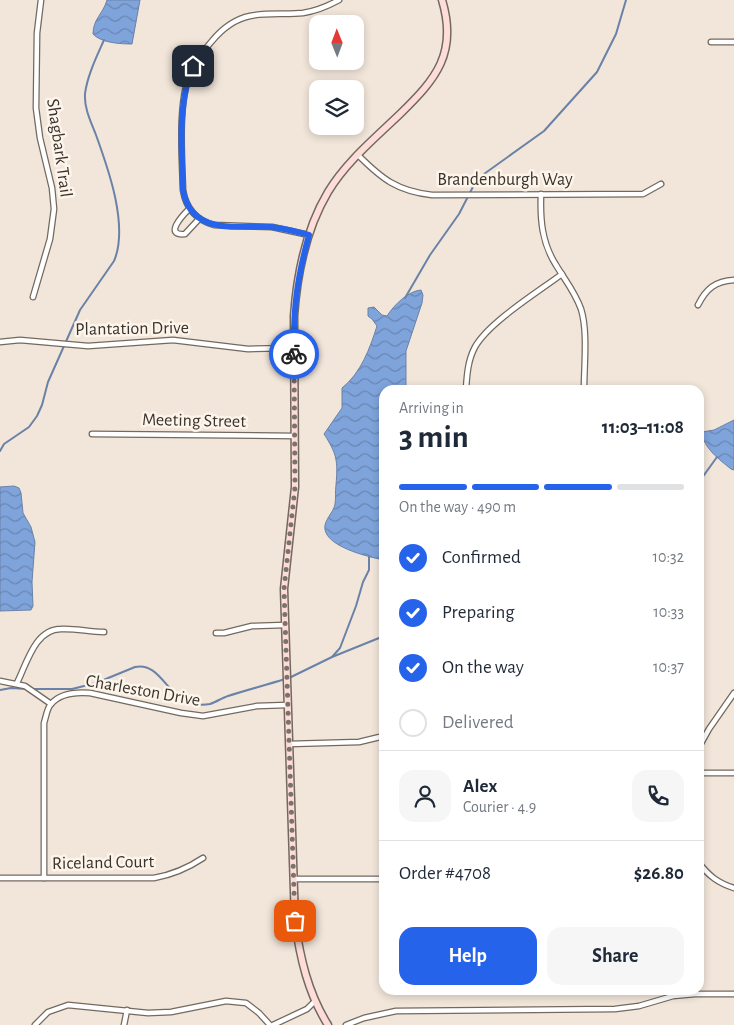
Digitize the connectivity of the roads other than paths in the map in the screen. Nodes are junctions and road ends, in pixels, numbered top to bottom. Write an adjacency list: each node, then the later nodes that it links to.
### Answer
1 (41, 0): 14 (street, Shagbark Trail)
2 (339, 0): 9 (street)
3 (442, 0): 6 (street)
4 (711, 42): 5 (street)
5 (734, 42)
6 (358, 155): 8 (street, Brandenburgh Way); 11 (street)
7 (661, 184): 8 (street, Brandenburgh Way)
8 (541, 194): 12 (street)
9 (189, 209): 10 (street); 10 (street)
10 (199, 219): 11 (street)
11 (309, 235): 17 (street)
12 (562, 274): 18 (street); 19 (street)
13 (734, 280): 15 (street)
14 (33, 297)
15 (698, 305)
16 (0, 342): 17 (street, Plantation Drive)
17 (294, 348): 21 (street)
18 (467, 385)
19 (584, 385)
20 (92, 434): 21 (street, Meeting Street)
21 (295, 436): 22 (street)
22 (285, 625): 24 (street); 29 (street)
23 (104, 632): 26 (street)
24 (216, 633)
25 (0, 681): 26 (street)
26 (17, 683): 28 (street)
27 (734, 693): 31 (street)
28 (50, 704): 29 (street, Charleston Drive); 38 (street)
29 (288, 704): 32 (street)
30 (379, 737): 32 (street)
31 (704, 738)
32 (289, 744): 39 (street)
33 (704, 773): 34 (street)
34 (734, 774)
35 (202, 858): 38 (street, Riceland Court)
36 (704, 868): 41 (street)
37 (0, 878): 38 (street, Riceland Court)
38 (44, 878)
39 (294, 879): 40 (street); 45 (street)
40 (379, 879)
41 (734, 888)
42 (704, 994): 43 (street)
43 (734, 994)
44 (684, 995): 51 (street)
45 (315, 1001): 49 (street); 50 (street)
46 (127, 1010): 47 (street); 48 (street); 49 (street)
47 (35, 1025)
48 (124, 1025)
49 (272, 1025)
50 (328, 1025)
51 (346, 1025)

